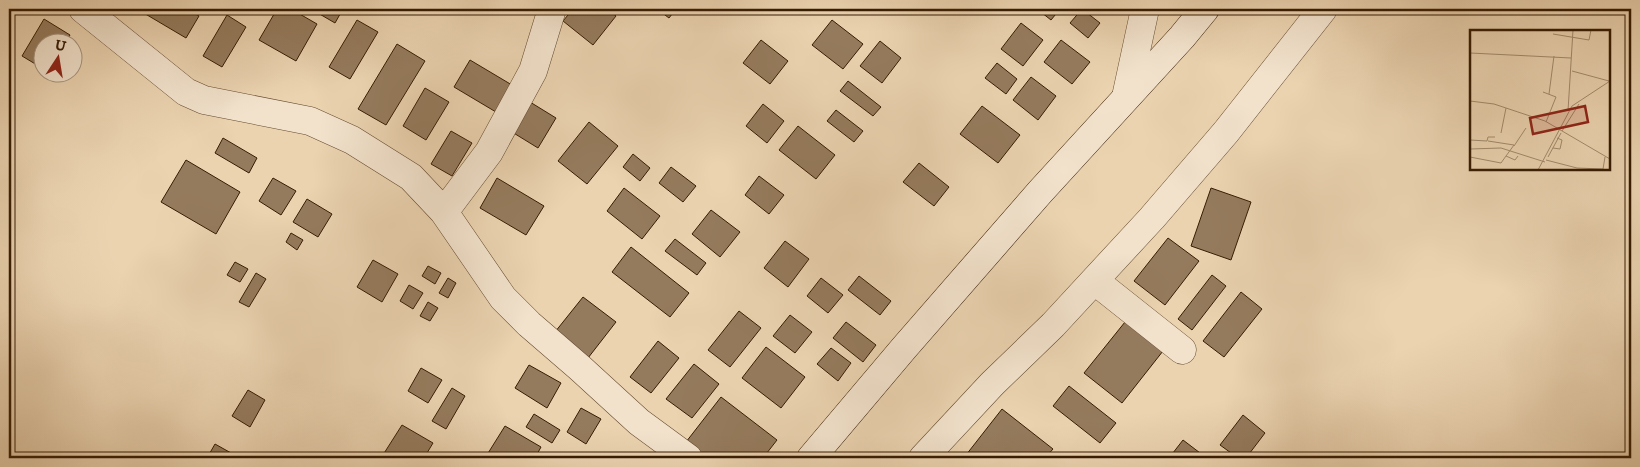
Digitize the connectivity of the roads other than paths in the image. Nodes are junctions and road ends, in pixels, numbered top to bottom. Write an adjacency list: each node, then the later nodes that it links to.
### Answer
1 (84, 9): 7 (street)
2 (552, 9): 7 (street)
3 (1145, 9): 6 (street)
4 (1205, 9): 6 (street)
5 (1323, 9): 8 (street)
6 (1126, 97): 11 (street)
7 (444, 212): 10 (street)
8 (1095, 281): 9 (street); 12 (street)
9 (1182, 350)
10 (688, 458)
11 (811, 458)
12 (923, 458)

